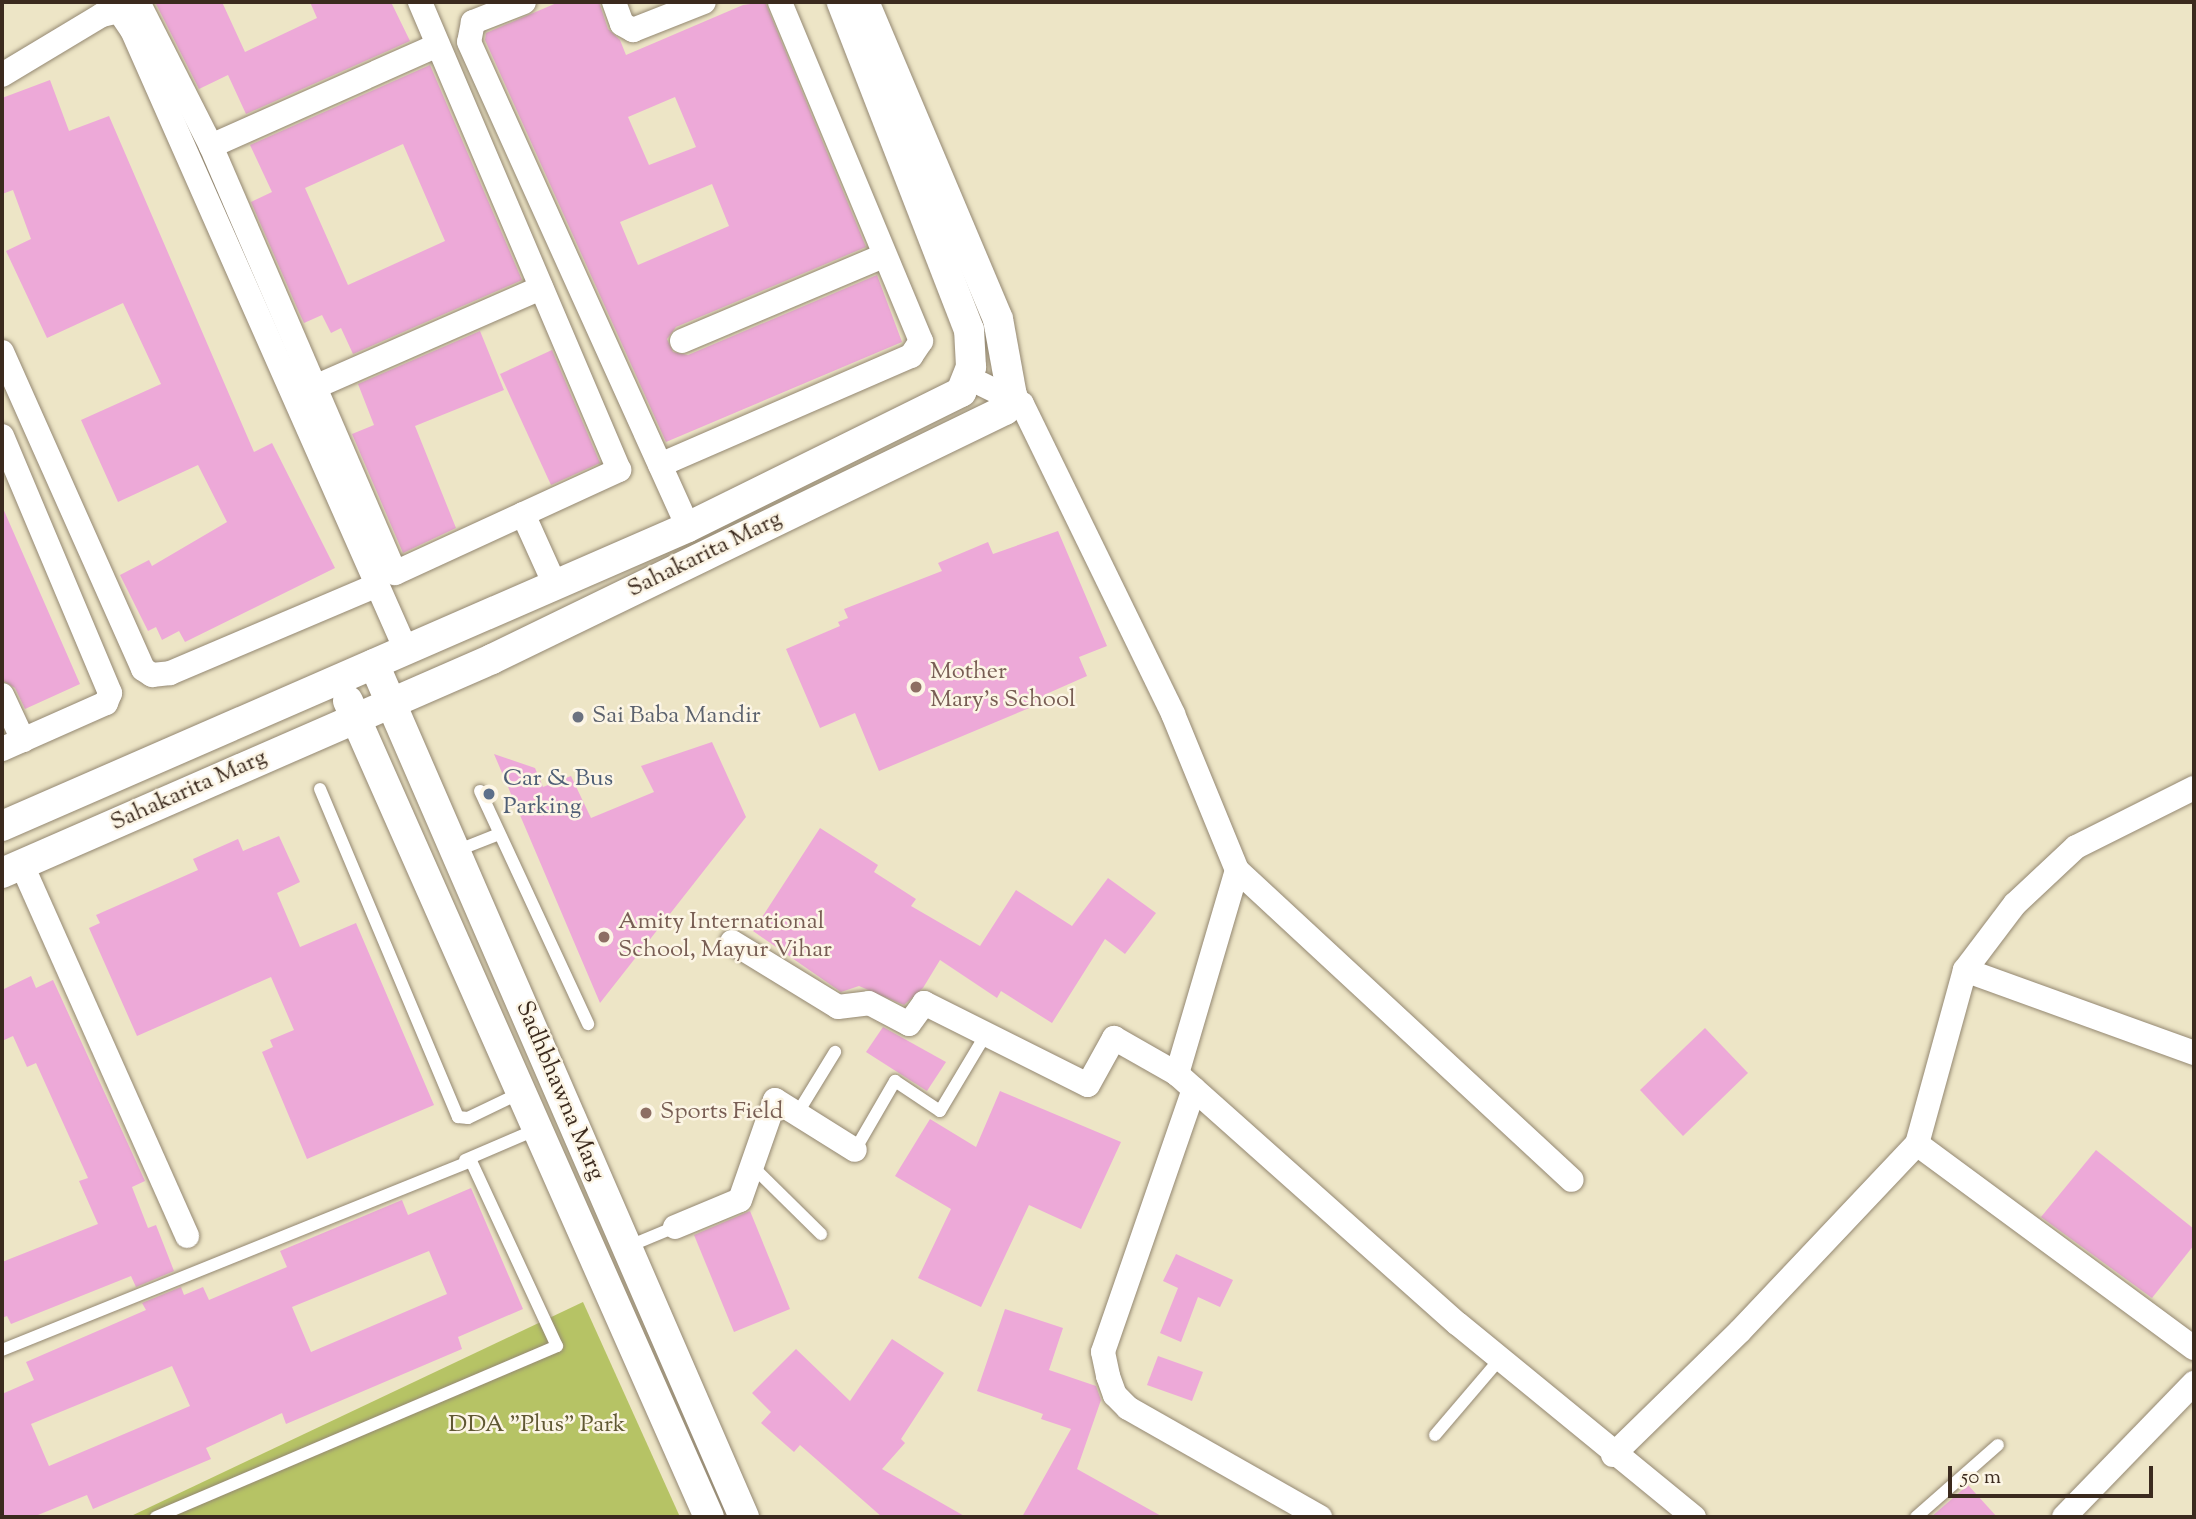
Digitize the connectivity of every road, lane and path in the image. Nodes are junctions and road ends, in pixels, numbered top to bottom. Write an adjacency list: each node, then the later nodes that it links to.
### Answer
1 (138, 2): 11 (street)
2 (420, 2): 9 (street)
3 (524, 2): 20 (street)
4 (614, 2): 5 (street)
5 (704, 2)
6 (780, 2): 12 (street)
7 (842, 2): 16 (street)
8 (864, 2): 17 (street)
9 (438, 45): 11 (street); 13 (street)
10 (2, 75): 23 (street)
11 (211, 146): 18 (street)
12 (883, 257): 14 (street); 20 (street)
13 (541, 288): 18 (street); 21 (street)
14 (682, 341)
15 (2, 352): 23 (street)
16 (967, 377): 17 (street); 22 (street, Sahakarita Marg)
17 (1011, 382): 29 (street, Sahakarita Marg); 39 (street)
18 (315, 387): 21 (street)
19 (2, 436): 31 (street)
20 (660, 465): 22 (street)
21 (523, 514): 24 (street)
22 (688, 527): 24 (street, Sahakarita Marg)
23 (377, 586): 25 (street)
24 (555, 586): 25 (street, Sahakarita Marg)
25 (406, 650): 26 (street, Sahakarita Marg)
26 (374, 664): 27 (street, Sahakarita Marg); 29 (street, Sadhbhawna Marg)
27 (339, 679): 30 (street, Sadhbhawna Marg); 35 (street, Sahakarita Marg)
28 (2, 695): 31 (street)
29 (391, 703): 30 (street, Sahakarita Marg); 37 (street, Sadhbhawna Marg)
30 (356, 718): 38 (street, Sahakarita Marg); 47 (street, Sadhbhawna Marg)
31 (12, 745)
32 (2194, 788): 41 (street)
33 (320, 789): 47 (lane)
34 (480, 791): 36 (lane)
35 (2, 826)
36 (499, 834): 37 (lane); 42 (lane)
37 (456, 851): 58 (street, Sadhbhawna Marg)
38 (12, 869): 57 (street)
39 (1237, 870): 46 (street); 54 (street)
40 (732, 942): 43 (street)
41 (1965, 970): 45 (street); 50 (street)
42 (588, 1024)
43 (986, 1034): 46 (street); 51 (lane)
44 (835, 1052): 48 (lane)
45 (2194, 1053)
46 (1185, 1082): 61 (street); 69 (street)
47 (520, 1093): 49 (street, Sadhbhawna Marg)
48 (797, 1114): 51 (street); 53 (street)
49 (538, 1129): 52 (lane); 67 (street, Sadhbhawna Marg)
50 (1917, 1144): 59 (street); 65 (street)
51 (855, 1150)
52 (465, 1160): 60 (lane); 66 (lane)
53 (752, 1166): 55 (street); 56 (lane)
54 (1572, 1180)
55 (675, 1227): 58 (lane)
56 (821, 1234)
57 (187, 1236)
58 (627, 1247): 68 (street, Sadhbhawna Marg)
59 (2194, 1348)
60 (2, 1350)
61 (1500, 1359): 63 (lane); 65 (street)
62 (2194, 1383): 72 (street)
63 (1435, 1435)
64 (1998, 1446): 71 (lane)
65 (1613, 1455): 70 (street)
66 (156, 1517)
67 (709, 1517)
68 (744, 1517)
69 (1320, 1517)
70 (1694, 1517)
71 (1916, 1517)
72 (2064, 1517)

